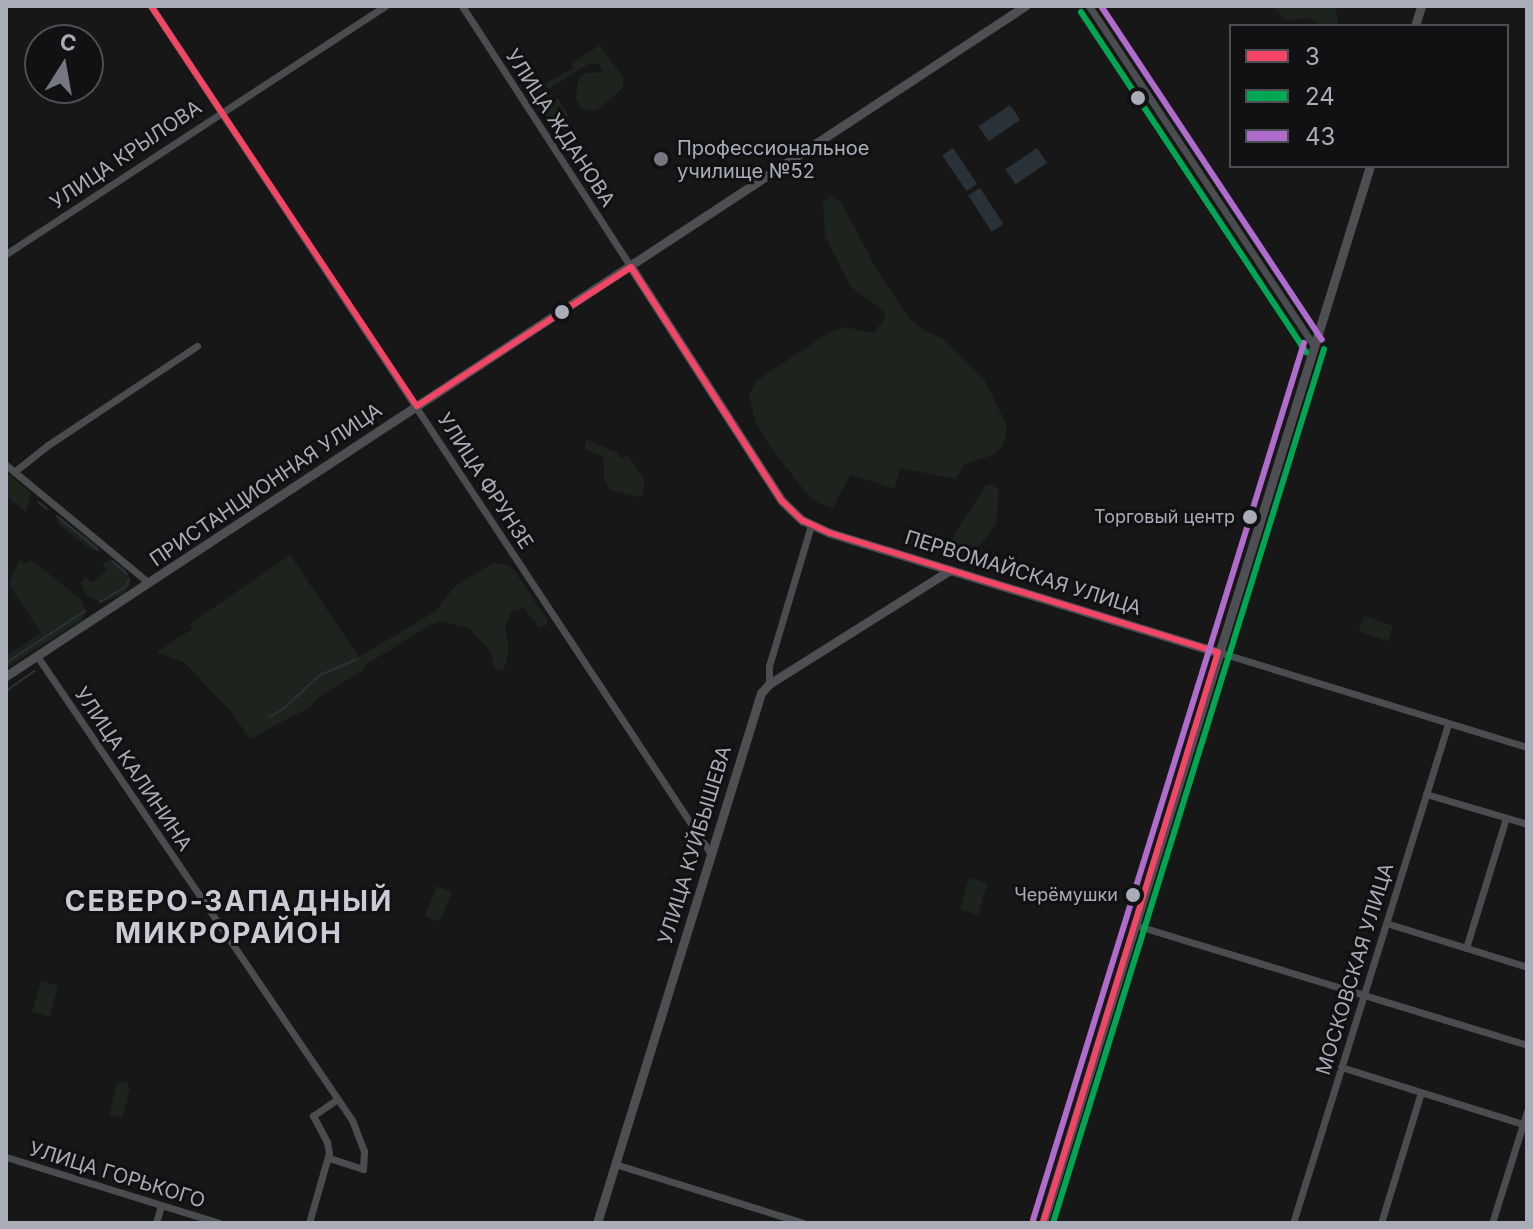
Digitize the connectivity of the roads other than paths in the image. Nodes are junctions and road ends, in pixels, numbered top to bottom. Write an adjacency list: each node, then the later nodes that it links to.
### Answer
1 (151, 6): 6 (street, УЛИЦА ФРУНЗЕ)
2 (385, 6): 6 (street, УЛИЦА КРЫЛОВА)
3 (462, 6): 9 (street, УЛИЦА ЖДАНОВА)
4 (1025, 6): 9 (main road, ПРИСТАНЦИОННАЯ УЛИЦА)
5 (1089, 6): 11 (street)
6 (220, 111): 8 (street, УЛИЦА КРЫЛОВА); 12 (street, УЛИЦА ФРУНЗЕ)
7 (1369, 168): 11 (main road)
8 (6, 254)
9 (631, 267): 12 (main road, ПРИСТАНЦИОННАЯ УЛИЦА); 15 (main road, ПЕРВОМАЙСКАЯ УЛИЦА)
10 (197, 346): 14 (street)
11 (1314, 346): 18 (main road)
12 (417, 406): 17 (main road, ПРИСТАНЦИОННАЯ УЛИЦА); 27 (street, УЛИЦА ФРУНЗЕ)
13 (6, 465): 14 (street)
14 (14, 472): 17 (street)
15 (811, 525): 16 (main road, ПЕРВОМАЙСКАЯ УЛИЦА); 21 (street)
16 (950, 570): 18 (main road, ПЕРВОМАЙСКАЯ УЛИЦА); 21 (main road)
17 (150, 584): 19 (main road, ПРИСТАНЦИОННАЯ УЛИЦА)
18 (1218, 652): 22 (street, ПЕРВОМАЙСКАЯ УЛИЦА); 29 (main road)
19 (37, 656): 20 (main road, ПРИСТАНЦИОННАЯ УЛИЦА); 36 (street, УЛИЦА КАЛИНИНА)
20 (6, 676)
21 (769, 684): 27 (main road, УЛИЦА КУЙБЫШЕВА)
22 (1448, 724): 23 (street, ПЕРВОМАЙСКАЯ УЛИЦА); 24 (street, МОСКОВСКАЯ УЛИЦА)
23 (1527, 747)
24 (1426, 794): 25 (street); 28 (street, МОСКОВСКАЯ УЛИЦА)
25 (1506, 818): 26 (street); 30 (street)
26 (1527, 824)
27 (711, 854): 41 (main road, УЛИЦА КУЙБЫШЕВА)
28 (1386, 923): 30 (street); 32 (street, МОСКОВСКАЯ УЛИЦА)
29 (1135, 925): 32 (street); 48 (main road)
30 (1466, 948): 31 (street)
31 (1527, 967)
32 (1364, 994): 33 (street); 34 (street, МОСКОВСКАЯ УЛИЦА)
33 (1527, 1045)
34 (1341, 1067): 35 (street); 49 (street, МОСКОВСКАЯ УЛИЦА)
35 (1421, 1092): 38 (street); 50 (street)
36 (337, 1099): 40 (street); 40 (street, УЛИЦА КАЛИНИНА)
37 (1527, 1111): 38 (street)
38 (1523, 1124): 51 (street)
39 (6, 1157): 42 (street, УЛИЦА ГОРЬКОГО)
40 (329, 1158): 45 (street)
41 (615, 1164): 46 (main road, УЛИЦА КУЙБЫШЕВА); 47 (street)
42 (161, 1206): 43 (street); 44 (street, УЛИЦА ГОРЬКОГО)
43 (156, 1223)
44 (219, 1223)
45 (309, 1223)
46 (597, 1223)
47 (803, 1223)
48 (1043, 1223)
49 (1293, 1223)
50 (1381, 1223)
51 (1492, 1223)

